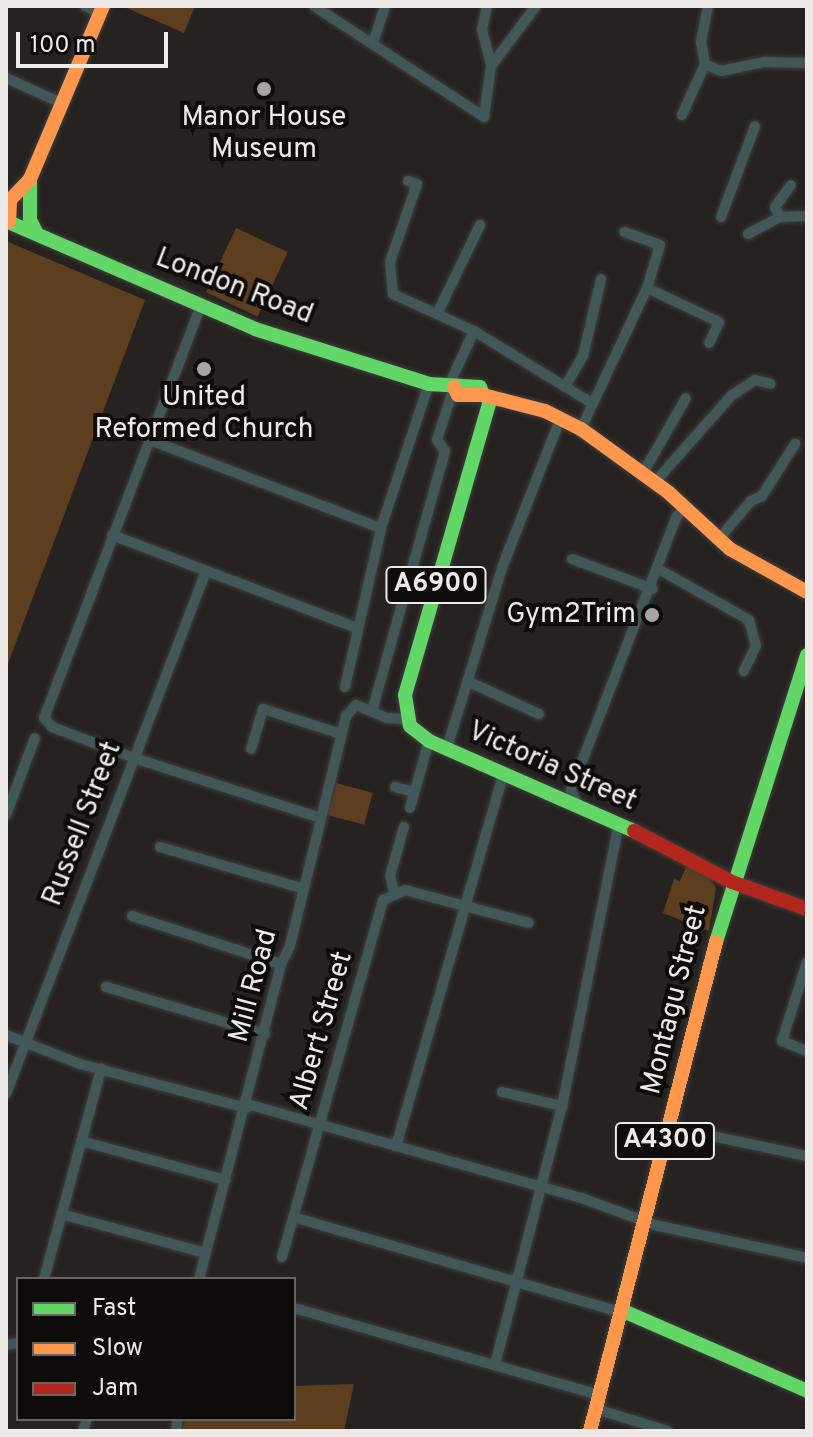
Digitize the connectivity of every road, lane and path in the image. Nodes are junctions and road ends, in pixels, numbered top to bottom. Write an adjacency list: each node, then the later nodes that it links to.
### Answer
1 (85, 6): 7 (street)
2 (314, 6): 8 (street)
3 (385, 6): 8 (street)
4 (487, 6): 11 (street)
5 (536, 6): 11 (street)
6 (708, 6): 10 (street)
7 (102, 9): 13 (main road)
8 (373, 43): 11 (street)
9 (807, 63): 10 (street)
10 (705, 64): 14 (street)
11 (491, 66)
12 (6, 78): 13 (street)
13 (61, 103): 17 (main road)
14 (682, 115)
15 (755, 126): 21 (street)
16 (408, 181): 31 (street)
17 (31, 183): 19 (main road); 23 (main road); 26 (main road)
18 (791, 185): 22 (street)
19 (8, 201): 23 (main road)
20 (807, 216): 22 (street)
21 (721, 217)
22 (780, 217): 27 (street)
23 (7, 221): 26 (main road, London Road)
24 (480, 225): 31 (street)
25 (624, 232): 29 (street)
26 (37, 234): 30 (main road, London Road)
27 (748, 234)
28 (601, 279): 37 (street)
29 (647, 288): 33 (street); 40 (street)
30 (201, 305): 34 (main road, London Road); 42 (street)
31 (437, 314): 32 (street)
32 (474, 331): 36 (street); 37 (street)
33 (709, 343)
34 (429, 384): 36 (main road, London Road); 46 (street)
35 (771, 384): 44 (street)
36 (451, 387): 38 (main road, London Road); 59 (street)
37 (565, 387): 40 (street)
38 (487, 396): 41 (main road); 61 (main road, A6900)
39 (686, 398): 44 (street)
40 (592, 403): 41 (street)
41 (571, 423): 44 (main road); 57 (street)
42 (150, 440): 46 (street); 47 (street)
43 (795, 444): 48 (street)
44 (649, 477): 45 (main road)
45 (685, 508): 48 (main road); 50 (street)
46 (381, 528): 54 (street)
47 (112, 535): 51 (street); 67 (street)
48 (718, 540): 53 (main road)
49 (572, 559): 52 (street)
50 (660, 570): 52 (street); 56 (street)
51 (206, 571): 54 (street); 67 (street, Russell Street)
52 (653, 589): 71 (street)
53 (807, 592)
54 (357, 628): 58 (street)
55 (807, 655): 78 (main road, Montagu Street / A4300)
56 (744, 671)
57 (469, 682): 60 (street); 65 (street)
58 (345, 687)
59 (372, 711): 61 (street); 62 (street, Mill Road)
60 (539, 714)
61 (406, 719): 64 (main road, Victoria Street)
62 (341, 734): 66 (street); 74 (street, Mill Road)
63 (35, 738): 73 (street)
64 (429, 741): 65 (main road, Victoria Street); 70 (street)
65 (447, 748): 68 (main road, Victoria Street)
66 (251, 749)
67 (134, 758): 74 (street); 90 (street, Russell Street)
68 (503, 775): 71 (main road, Victoria Street); 81 (street)
69 (395, 787): 70 (street)
70 (414, 792): 72 (street)
71 (578, 804): 75 (main road, Victoria Street)
72 (410, 808)
73 (6, 815)
74 (321, 818): 79 (street, Mill Road)
75 (619, 824): 78 (main road, Victoria Street); 96 (street)
76 (404, 827): 80 (street)
77 (160, 847): 79 (street)
78 (732, 882): 82 (main road, Victoria Street); 98 (main road, Montagu Street / A4300)
79 (301, 888): 86 (street, Mill Road)
80 (394, 892): 81 (street); 97 (street, Albert Street)
81 (465, 906): 84 (street); 100 (street)
82 (807, 909)
83 (132, 916): 86 (street)
84 (529, 923)
85 (807, 962): 91 (street)
86 (281, 964): 88 (street, Mill Road)
87 (106, 987): 88 (street)
88 (265, 1034): 95 (street, Mill Road)
89 (6, 1035): 90 (street)
90 (26, 1043): 92 (street); 94 (street, Russell Street)
91 (807, 1051)
92 (101, 1069): 95 (street); 99 (street)
93 (502, 1092): 96 (street)
94 (6, 1094)
95 (246, 1106): 97 (street); 102 (street, Mill Road)
96 (562, 1106): 103 (street)
97 (321, 1124): 100 (street); 105 (street, Albert Street)
98 (669, 1127): 101 (street); 106 (main road, Montagu Street / A4300)
99 (81, 1141): 102 (street); 104 (street)
100 (396, 1146): 103 (street)
101 (807, 1156)
102 (226, 1180): 107 (street, Mill Road)
103 (543, 1187): 106 (street); 112 (street)
104 (61, 1214): 107 (street); 110 (street)
105 (293, 1217): 108 (street, Albert Street); 112 (street)
106 (645, 1219): 109 (street); 114 (main road, Montagu Street / A4300)
107 (206, 1253): 111 (street, Mill Road)
108 (282, 1257)
109 (807, 1258)
110 (45, 1277)
111 (200, 1277)
112 (517, 1282): 114 (street); 115 (street)
113 (296, 1309): 115 (street)
114 (620, 1311): 116 (main road); 117 (main road, Montagu Street / A4300)
115 (495, 1365): 117 (street)
116 (807, 1391)
117 (598, 1402): 118 (main road, A4300); 119 (street)
118 (590, 1431)
119 (668, 1431)

